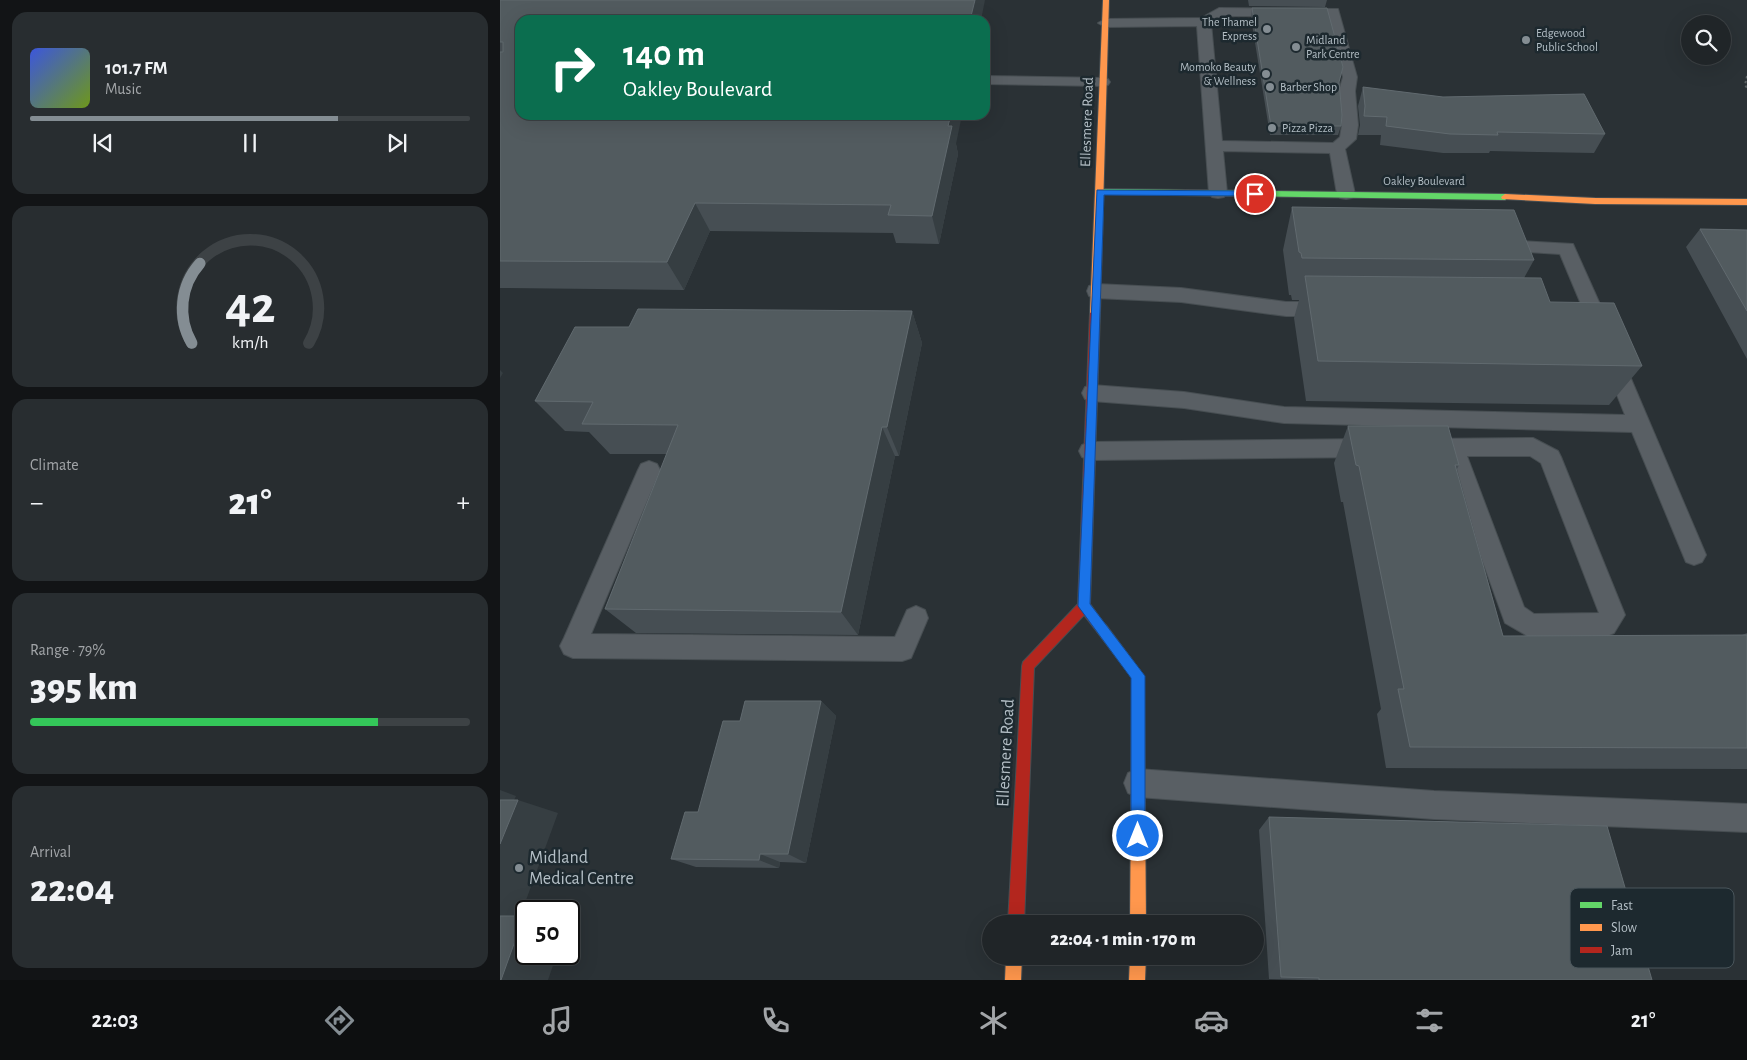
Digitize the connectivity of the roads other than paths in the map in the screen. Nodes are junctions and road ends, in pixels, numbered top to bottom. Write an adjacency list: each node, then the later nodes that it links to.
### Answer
1 (1106, 0): 3 (main road, Ellesmere Road)
2 (1204, 22): 3 (lane); 6 (lane); 7 (lane)
3 (1105, 23): 5 (main road, Ellesmere Road)
4 (990, 80): 5 (lane)
5 (1104, 82): 8 (main road, Ellesmere Road)
6 (1215, 146): 7 (lane); 9 (lane)
7 (1337, 148): 10 (lane)
8 (1100, 192): 9 (main road, Oakley Boulevard); 13 (main road, Ellesmere Road)
9 (1218, 193): 10 (main road, Oakley Boulevard)
10 (1346, 194): 11 (main road, Oakley Boulevard)
11 (1747, 202)
12 (1491, 246): 16 (lane)
13 (1096, 291): 14 (lane); 15 (main road, Ellesmere Road)
14 (1345, 309)
15 (1092, 393): 16 (lane); 18 (main road, Ellesmere Road)
16 (1640, 424): 20 (lane)
17 (1453, 448): 17 (lane); 18 (lane)
18 (1090, 451): 21 (main road, Ellesmere Road)
19 (649, 470): 22 (lane)
20 (1694, 555)
21 (1084, 606): 23 (main road); 25 (main road, Ellesmere Road)
22 (916, 618)
23 (1138, 783): 24 (lane); 26 (main road)
24 (1747, 818)
25 (1016, 915)
26 (1138, 915)
27 (1014, 965): 29 (main road)
28 (1138, 965): 30 (main road)
29 (1013, 980)
30 (1137, 980)

